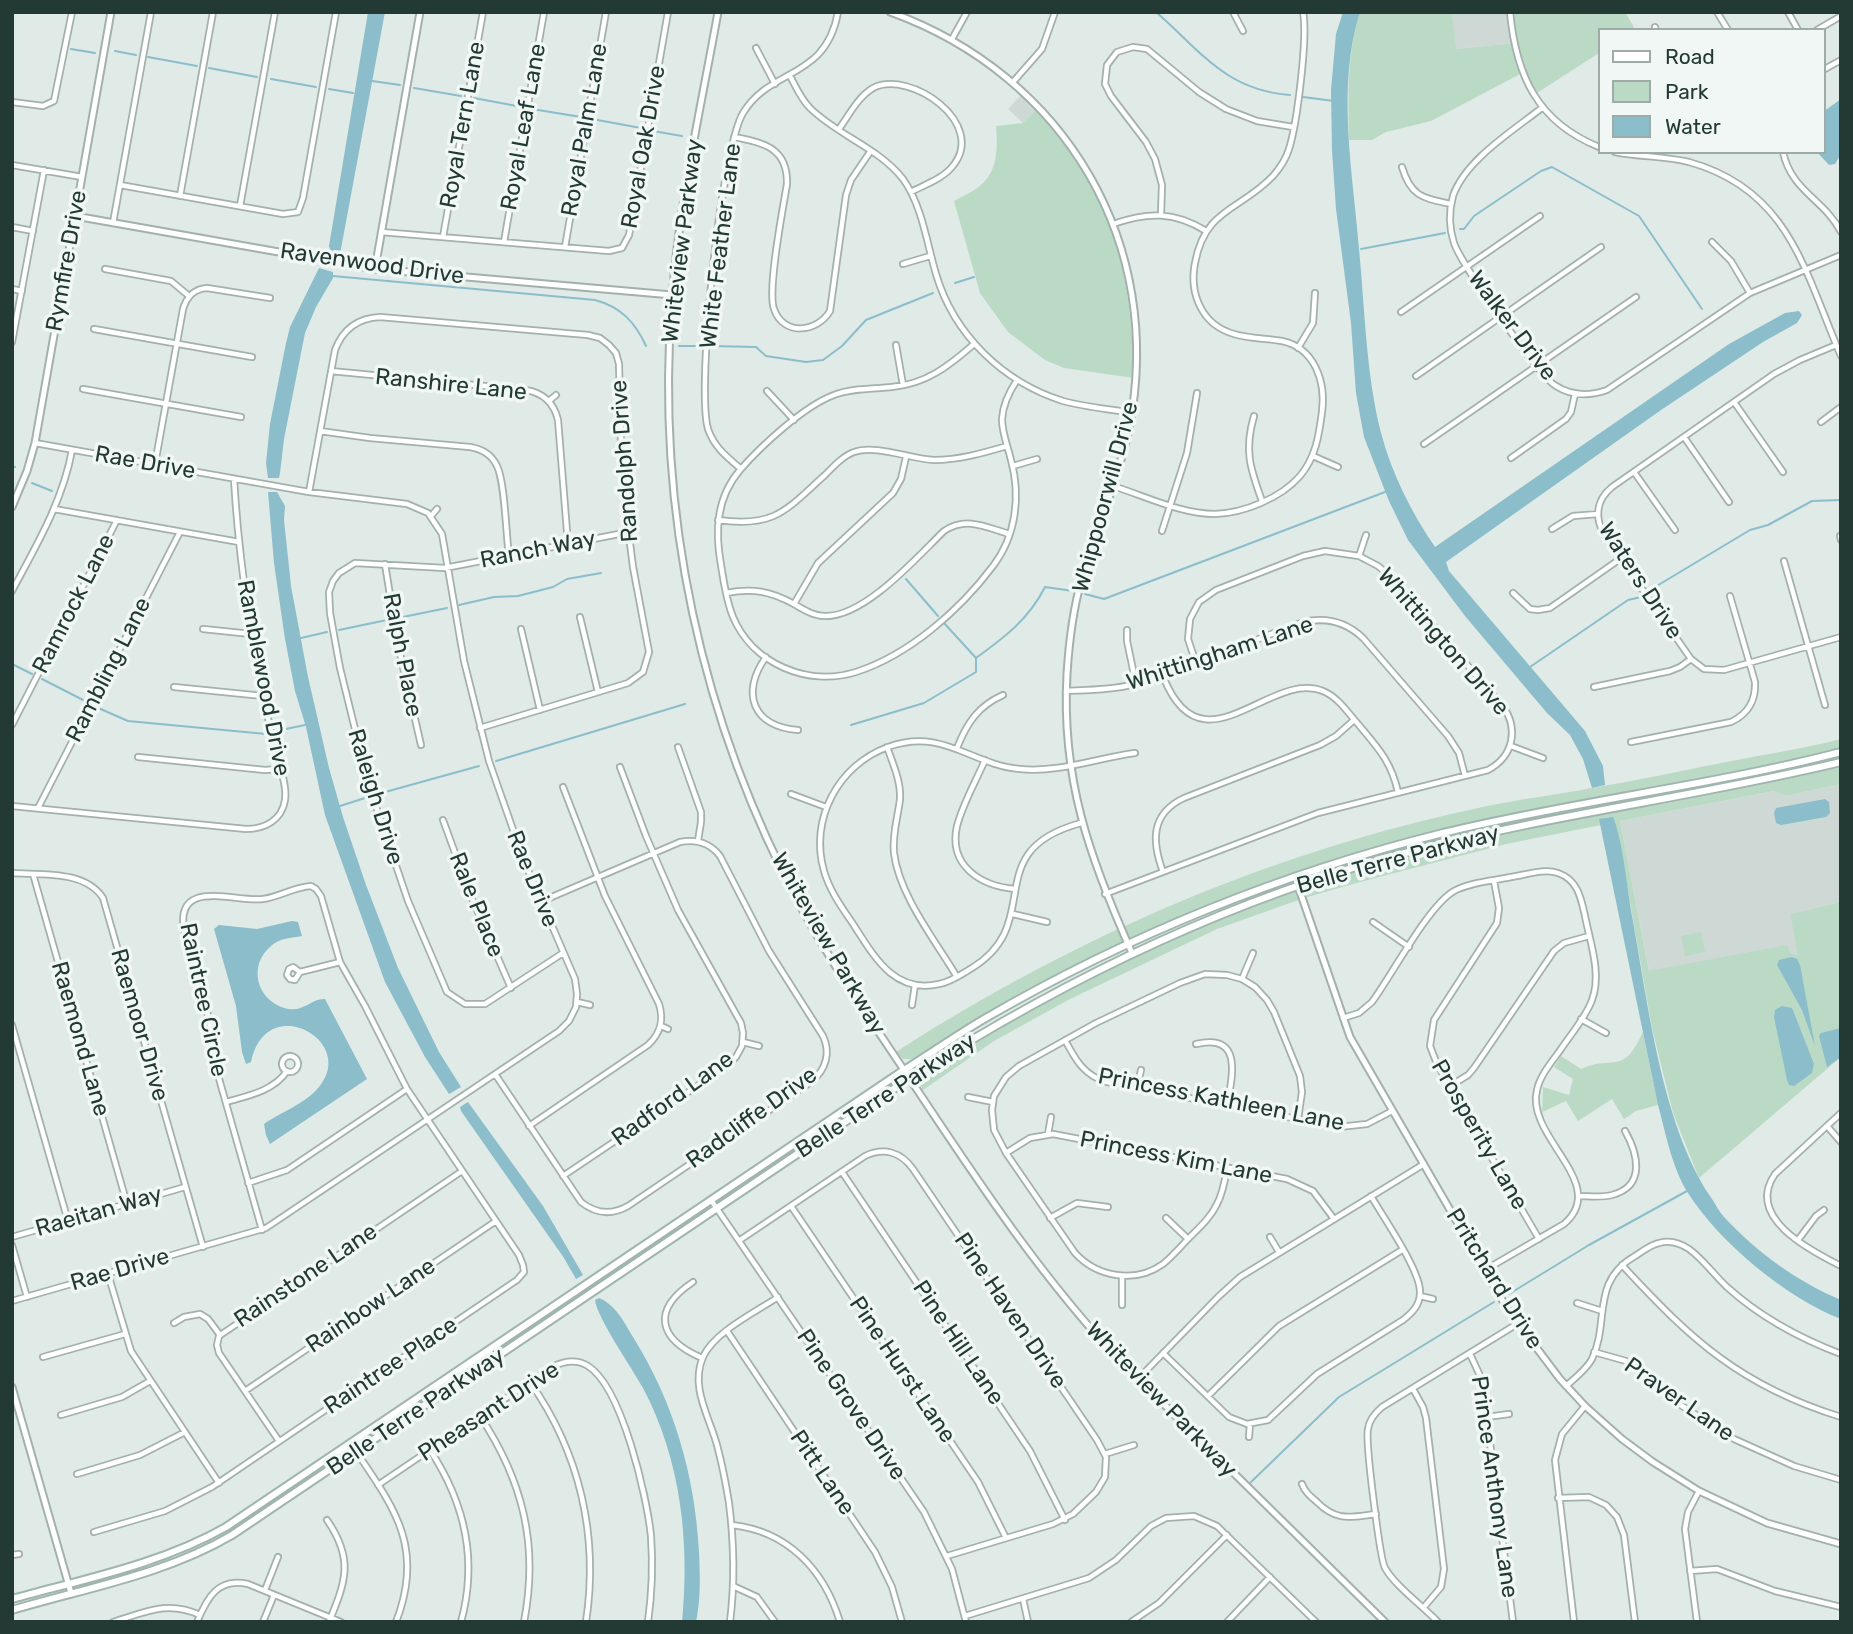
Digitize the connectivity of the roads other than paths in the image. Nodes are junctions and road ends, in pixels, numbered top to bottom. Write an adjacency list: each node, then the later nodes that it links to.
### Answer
1 (72, 12): 34 (street)
2 (111, 12): 48 (street, Rymfire Drive)
3 (150, 12): 49 (street)
4 (213, 12): 51 (street)
5 (275, 12): 53 (street)
6 (337, 12): 53 (street)
7 (420, 12): 62 (street)
8 (482, 12): 64 (street, Royal Tern Lane)
9 (544, 12): 65 (street, Royal Leaf Lane)
10 (606, 12): 67 (street, Royal Palm Lane)
11 (668, 12): 67 (street, Royal Oak Drive)
12 (718, 12): 80 (street, Whiteview Parkway)
13 (838, 12): 31 (street, White Feather Lane)
14 (890, 12): 27 (street, Whippoorwill Drive)
15 (967, 12): 27 (street)
16 (1055, 12): 32 (street)
17 (1233, 12): 26 (street)
18 (1303, 12): 36 (street)
19 (1510, 12): 35 (street)
20 (1717, 12): 23 (street)
21 (1788, 12): 24 (street)
22 (1841, 16): 25 (street)
23 (1727, 28)
24 (1797, 28)
25 (1820, 28)
26 (1243, 31)
27 (952, 39): 32 (street, Whippoorwill Drive)
28 (756, 48): 33 (street)
29 (1841, 60): 30 (street)
30 (1825, 69)
31 (790, 76): 33 (street, White Feather Lane); 37 (street)
32 (1013, 82): 58 (street, Whippoorwill Drive)
33 (775, 84): 38 (street, White Feather Lane)
34 (12, 102)
35 (1543, 107): 39 (street); 52 (street, Walker Drive)
36 (1293, 127): 54 (street); 61 (street)
37 (839, 129): 40 (street); 50 (street)
38 (734, 137): 40 (street); 127 (street, White Feather Lane)
39 (1598, 146)
40 (870, 152): 50 (street)
41 (1630, 154): 44 (street)
42 (1678, 154): 44 (street)
43 (1784, 154): 63 (street)
44 (1677, 160): 73 (street)
45 (12, 164): 47 (street)
46 (1402, 167): 52 (street)
47 (44, 170): 48 (street); 60 (street)
48 (82, 177): 55 (street, Rymfire Drive)
49 (120, 185): 51 (street); 57 (street)
50 (911, 192): 70 (street)
51 (180, 196): 53 (street)
52 (1451, 204): 72 (street, Walker Drive)
53 (240, 206)
54 (1161, 214): 58 (street); 61 (street)
55 (75, 216): 57 (street, Ravenwood Drive); 116 (street, Rymfire Drive)
56 (1539, 216): 72 (street)
57 (113, 223): 75 (street, Ravenwood Drive)
58 (1113, 224): 109 (street, Whippoorwill Drive)
59 (12, 227): 60 (street)
60 (33, 231): 77 (street)
61 (1206, 231): 92 (street)
62 (381, 232): 64 (street, Royal Oak Drive); 75 (street)
63 (1841, 232)
64 (443, 237): 65 (street, Royal Oak Drive)
65 (504, 242): 67 (street, Royal Oak Drive)
66 (1712, 242): 79 (street)
67 (565, 247)
68 (1601, 247): 85 (street)
69 (1841, 255): 73 (street, Walker Drive)
70 (930, 256): 71 (street); 89 (street)
71 (903, 264)
72 (1467, 267): 84 (street); 85 (street, Walker Drive)
73 (1807, 268): 79 (street, Walker Drive); 91 (street)
74 (105, 269): 81 (street)
75 (375, 269): 80 (street, Ravenwood Drive)
76 (12, 289): 77 (street)
77 (22, 291): 87 (street)
78 (1315, 293): 92 (street)
79 (1750, 293): 103 (street, Walker Drive)
80 (672, 295): 252 (street, Whiteview Parkway)
81 (189, 296): 83 (street); 88 (street)
82 (1636, 297): 95 (street)
83 (270, 298)
84 (1401, 312)
85 (1502, 316): 95 (street, Walker Drive); 97 (street)
86 (94, 329): 88 (street)
87 (12, 342)
88 (177, 344): 94 (street); 107 (street)
89 (974, 344): 98 (street); 99 (street)
90 (896, 345): 99 (street)
91 (1836, 345): 93 (street); 106 (street, Waters Drive)
92 (1298, 348): 120 (street)
93 (1841, 356)
94 (252, 357)
95 (1536, 366): 103 (street, Walker Drive); 117 (street)
96 (331, 371): 105 (street, Ranshire Lane); 114 (street, Randolph Drive); 147 (street, Randolph Drive)
97 (1416, 376)
98 (1017, 380): 109 (street); 118 (street)
99 (903, 386): 112 (street)
100 (83, 389): 107 (street)
101 (767, 391): 112 (street)
102 (1197, 393): 135 (street)
103 (1575, 394): 122 (street)
104 (556, 395): 105 (street)
105 (549, 401): 151 (street, Ranshire Lane)
106 (1734, 402): 115 (street, Waters Drive); 129 (street)
107 (166, 404): 111 (street); 124 (street)
108 (1841, 407): 113 (street)
109 (1132, 413): 131 (street, Whippoorwill Drive)
110 (1254, 416): 133 (street)
111 (241, 417)
112 (793, 421): 127 (street)
113 (1821, 422)
114 (320, 431): 132 (street, Randolph Drive); 152 (street)
115 (1684, 437): 128 (street, Waters Drive); 134 (street)
116 (34, 443): 119 (street, Rae Drive); 136 (street, Rymfire Drive)
117 (1424, 444)
118 (1007, 446): 121 (street); 125 (street)
119 (72, 450): 124 (street, Rae Drive); 137 (street)
120 (1313, 456): 126 (street); 133 (street)
121 (906, 457): 142 (street); 162 (street)
122 (1511, 458)
123 (1037, 459): 125 (street)
124 (155, 464): 130 (street, Rae Drive)
125 (1013, 466): 148 (street)
126 (1338, 467)
127 (741, 469): 142 (street)
128 (1634, 472): 139 (street, Waters Drive); 144 (street)
129 (1783, 472)
130 (234, 479): 132 (street, Rae Drive); 150 (street, Ramblewood Drive)
131 (1112, 485): 135 (street); 178 (street, Whippoorwill Drive)
132 (309, 492): 140 (street, Rae Drive)
133 (1262, 501): 135 (street)
134 (1729, 502)
135 (1172, 506): 145 (street)
136 (12, 507)
137 (54, 509): 141 (street); 158 (street)
138 (437, 509): 140 (street)
139 (1598, 514): 143 (street); 154 (street, Waters Drive)
140 (431, 516): 157 (street, Rae Drive)
141 (117, 520): 146 (street); 185 (street, Ramrock Lane)
142 (718, 520): 159 (street)
143 (1552, 529)
144 (1675, 530)
145 (1163, 531)
146 (180, 532): 150 (street); 209 (street, Rambling Lane)
147 (629, 532): 151 (street, Ranch Way); 179 (street, Randolph Drive)
148 (1009, 534): 162 (street); 170 (street)
149 (1366, 535): 153 (street)
150 (239, 542): 167 (street, Ramblewood Drive)
151 (568, 544): 152 (street, Ranch Way)
152 (509, 556): 157 (street, Ranch Way)
153 (1359, 556): 172 (street, Whittington Drive); 190 (street, Whittington Drive)
154 (1620, 559): 160 (street); 171 (street, Waters Drive)
155 (1784, 561): 169 (street)
156 (385, 564): 157 (street, Raleigh Drive); 189 (street, Ralph Place); 238 (street, Raleigh Drive)
157 (448, 568): 186 (street, Rae Drive)
158 (12, 591)
159 (726, 593): 162 (street); 170 (street)
160 (1513, 593)
161 (1730, 596): 173 (street)
162 (794, 604)
163 (580, 617): 179 (street)
164 (203, 629): 167 (street)
165 (521, 629): 183 (street)
166 (1127, 630): 175 (street)
167 (251, 634): 181 (street, Ramblewood Drive)
168 (1841, 637): 169 (street, Waters Drive)
169 (1808, 646): 173 (street, Waters Drive); 182 (street)
170 (766, 657): 187 (street)
171 (1690, 659): 173 (street, Waters Drive); 177 (street)
172 (1196, 663): 174 (street, Whittingham Lane); 203 (street, Whittingham Lane)
173 (1749, 663): 188 (street)
174 (1163, 676): 175 (street, Whittingham Lane); 184 (street)
175 (1136, 684): 178 (street, Whittingham Lane)
176 (174, 687): 181 (street)
177 (1594, 687)
178 (1066, 691): 200 (street, Whippoorwill Drive)
179 (598, 692): 183 (street, Randolph Drive)
180 (1003, 695): 193 (street)
181 (263, 696): 202 (street, Ramblewood Drive)
182 (1825, 705)
183 (540, 710): 186 (street, Randolph Drive)
184 (1354, 720): 205 (street); 214 (street)
185 (12, 724)
186 (480, 728): 223 (street, Rae Drive)
187 (798, 730)
188 (1631, 742)
189 (421, 745)
190 (1511, 746): 197 (street); 203 (street, Whittington Drive)
191 (678, 747): 212 (street)
192 (887, 747): 193 (street); 208 (street); 235 (street)
193 (957, 748): 198 (street)
194 (1841, 752): 218 (main road, Belle Terre Parkway)
195 (1135, 753): 200 (street)
196 (138, 757): 202 (street)
197 (1543, 758)
198 (985, 760): 200 (street); 221 (street)
199 (1841, 762): 220 (main road, Belle Terre Parkway)
200 (1070, 765): 211 (street, Whippoorwill Drive)
201 (620, 767): 213 (street, Radford Lane)
202 (280, 769): 209 (street, Ramblewood Drive)
203 (1465, 776): 205 (street, Whittington Drive)
204 (563, 787): 217 (street)
205 (1398, 792): 214 (street, Whittington Drive)
206 (791, 794): 208 (street)
207 (12, 806): 209 (street, Ramblewood Drive)
208 (826, 807): 237 (street)
209 (38, 808)
210 (443, 820): 238 (street, Rale Place)
211 (1081, 823): 221 (street); 222 (street, Whippoorwill Drive)
212 (698, 841): 213 (street); 279 (street, Radcliffe Drive)
213 (653, 854): 217 (street); 249 (street, Radford Lane)
214 (1163, 872): 222 (street, Whittington Drive)
215 (12, 873): 216 (street, Raemoor Drive)
216 (33, 874): 281 (street, Raemoor Drive); 285 (street, Raemond Lane)
217 (597, 877): 223 (street); 245 (street)
218 (1295, 877): 220 (street, Pritchard Drive); 228 (main road, Belle Terre Parkway)
219 (1494, 881): 227 (street); 229 (street); 257 (street, Prosperity Lane)
220 (1298, 886): 231 (main road, Belle Terre Parkway); 242 (street, Pritchard Drive)
221 (1015, 889): 224 (street)
222 (1105, 894): 228 (street, Whippoorwill Drive)
223 (540, 902): 230 (street, Rae Drive)
224 (1013, 914): 225 (street); 235 (street)
225 (1047, 922)
226 (1373, 922): 229 (street)
227 (1589, 936): 243 (street); 257 (street)
228 (1128, 943): 231 (street, Whippoorwill Drive); 252 (main road, Belle Terre Parkway)
229 (1409, 947): 242 (street)
230 (563, 953): 238 (street, Raleigh Drive); 239 (street, Rae Drive)
231 (1132, 953): 256 (main road, Belle Terre Parkway)
232 (1253, 953): 236 (street)
233 (340, 962): 234 (street); 259 (street, Raintree Circle); 261 (street, Raintree Circle)
234 (300, 972)
235 (957, 977): 237 (street)
236 (1242, 979): 248 (street); 267 (street)
237 (915, 985): 241 (street)
238 (512, 988)
239 (577, 1002): 240 (street); 255 (street, Rae Drive)
240 (590, 1005)
241 (912, 1005)
242 (1343, 1019): 264 (street, Pritchard Drive)
243 (1581, 1019): 247 (street); 283 (street)
244 (12, 1025): 293 (street)
245 (661, 1026): 246 (street); 269 (street)
246 (668, 1029)
247 (1606, 1033)
248 (1065, 1040): 258 (street, Princess Kathleen Lane); 262 (street)
249 (743, 1042): 251 (street); 279 (street, Radford Lane)
250 (1196, 1044): 263 (street)
251 (759, 1046)
252 (904, 1070): 256 (street, Whiteview Parkway); 284 (main road, Belle Terre Parkway)
253 (1141, 1070): 258 (street)
254 (287, 1071): 261 (street)
255 (495, 1074): 268 (street, Rae Drive); 269 (street, Radcliffe Drive)
256 (909, 1078): 288 (main road, Belle Terre Parkway); 331 (street, Whiteview Parkway)
257 (1450, 1086): 299 (street, Prosperity Lane)
258 (1138, 1088): 263 (street, Princess Kathleen Lane)
259 (407, 1090): 268 (street, Raintree Circle); 280 (street)
260 (968, 1097): 262 (street)
261 (226, 1102): 280 (street, Raintree Circle)
262 (993, 1102): 274 (street)
263 (1227, 1105): 267 (street, Princess Kathleen Lane)
264 (1392, 1111): 267 (street, Princess Kathleen Lane); 275 (street, Pritchard Drive)
265 (1841, 1113): 270 (street)
266 (1051, 1117): 272 (street)
267 (1298, 1119)
268 (427, 1120): 277 (street, Raintree Place); 295 (street, Rae Drive)
269 (529, 1126): 279 (street, Radcliffe Drive)
270 (1826, 1126): 273 (street); 301 (street)
271 (1625, 1131): 283 (street)
272 (1048, 1134): 274 (street, Princess Kim Lane); 276 (street, Princess Kim Lane)
273 (1841, 1142)
274 (1006, 1153): 290 (street)
275 (1424, 1164): 282 (street); 308 (street, Pritchard Drive)
276 (1227, 1168): 292 (street, Princess Kim Lane); 298 (street)
277 (462, 1171): 294 (street, Raintree Place); 324 (street, Rainstone Lane)
278 (842, 1172): 286 (street, Pine Haven Drive); 353 (street, Pine Haven Drive); 363 (street, Pine Hill Lane)
279 (563, 1176)
280 (248, 1183): 295 (street, Raintree Circle)
281 (185, 1187): 285 (street, Raeitan Way); 303 (street, Raemoor Drive)
282 (1371, 1196): 292 (street); 304 (street)
283 (1578, 1196): 299 (street)
284 (711, 1200): 288 (street, Pine Grove Drive); 349 (main road, Belle Terre Parkway)
285 (127, 1204): 293 (street, Raeitan Way)
286 (791, 1206): 300 (street, Pine Haven Drive); 367 (street, Pine Hurst Lane)
287 (1108, 1207): 290 (street)
288 (717, 1208): 300 (street, Pine Grove Drive); 352 (main road, Belle Terre Parkway)
289 (1824, 1210): 301 (street)
290 (1050, 1218): 310 (street)
291 (1166, 1218): 298 (street)
292 (1334, 1219): 305 (street)
293 (68, 1221): 296 (street, Raeitan Way)
294 (496, 1222): 337 (street, Rainbow Lane); 348 (street, Raintree Place)
295 (262, 1230): 303 (street, Rae Drive)
296 (12, 1237)
297 (1270, 1237): 305 (street)
298 (1188, 1239): 310 (street)
299 (1539, 1239): 308 (street)
300 (740, 1240): 314 (street, Pine Grove Drive)
301 (1798, 1240): 307 (street)
302 (12, 1245): 313 (street)
303 (202, 1247): 309 (street, Rae Drive)
304 (1402, 1250): 312 (street); 338 (street)
305 (1279, 1252): 326 (street)
306 (1622, 1265): 319 (street); 327 (street); 344 (street)
307 (1841, 1266)
308 (1485, 1270): 321 (street, Pritchard Drive)
309 (108, 1274): 313 (street, Rae Drive); 323 (street)
310 (1122, 1276): 318 (street)
311 (693, 1282): 330 (street)
312 (1420, 1296): 315 (street); 345 (street)
313 (27, 1297): 316 (street, Rae Drive)
314 (778, 1297): 322 (street); 371 (street, Pine Grove Drive)
315 (1433, 1299)
316 (12, 1301)
317 (1577, 1303): 319 (street)
318 (1122, 1306)
319 (1602, 1311): 325 (street)
320 (174, 1323): 324 (street)
321 (1517, 1324): 328 (street); 334 (street, Pritchard Drive)
322 (727, 1331): 330 (street); 401 (street, Pitt Lane)
323 (125, 1334): 329 (street); 332 (street)
324 (220, 1335): 337 (street, Rainstone Lane)
325 (1594, 1352): 334 (street); 355 (street, Praver Lane)
326 (1163, 1353): 331 (street); 338 (street)
327 (1841, 1353)
328 (1470, 1354): 336 (street); 343 (street, Prince Anthony Lane)
329 (43, 1357)
330 (702, 1358): 364 (street)
331 (1138, 1379): 405 (street, Whiteview Parkway)
332 (150, 1381): 341 (street); 346 (street)
333 (530, 1382): 342 (street, Pheasant Drive); 396 (street); 397 (street, Pheasant Drive)
334 (1566, 1386): 339 (street, Pritchard Drive)
335 (12, 1387): 375 (street)
336 (1413, 1389): 361 (street); 382 (street)
337 (245, 1391): 348 (street, Rainstone Lane)
338 (1208, 1396): 345 (street)
339 (1585, 1406): 359 (street, Pritchard Drive); 360 (street)
340 (1509, 1414): 343 (street)
341 (61, 1415)
342 (480, 1416): 351 (street, Pheasant Drive); 395 (street)
343 (1487, 1417): 407 (street, Prince Anthony Lane)
344 (1841, 1417)
345 (1250, 1424): 347 (street)
346 (185, 1432): 354 (street); 356 (street)
347 (1249, 1437)
348 (279, 1441): 356 (street, Raintree Place)
349 (351, 1444): 352 (street); 375 (main road, Belle Terre Parkway)
350 (1134, 1445): 353 (street)
351 (430, 1450): 358 (street, Pheasant Drive); 394 (street)
352 (357, 1452): 358 (street); 378 (main road, Belle Terre Parkway)
353 (1105, 1454): 363 (street)
354 (77, 1474)
355 (1841, 1480)
356 (219, 1483): 365 (street, Raintree Place)
357 (1302, 1484): 361 (street)
358 (378, 1485): 393 (street)
359 (1699, 1491): 368 (street, Pritchard Drive); 373 (street)
360 (1558, 1498): 408 (street); 409 (street)
361 (1377, 1514): 382 (street)
362 (327, 1520): 387 (street)
363 (1065, 1520): 367 (street)
364 (732, 1525): 376 (street); 400 (street)
365 (94, 1532)
366 (1227, 1535): 374 (street); 381 (street); 403 (street)
367 (1006, 1538): 371 (street)
368 (1841, 1544)
369 (19, 1554): 370 (street)
370 (12, 1556)
371 (947, 1556): 386 (street, Pine Grove Drive)
372 (278, 1557): 377 (street)
373 (1690, 1571): 383 (street); 410 (street)
374 (1270, 1577): 388 (street); 404 (street)
375 (68, 1584): 378 (street); 380 (main road, Belle Terre Parkway)
376 (733, 1586): 398 (street); 399 (street)
377 (265, 1591): 379 (street); 385 (street)
378 (71, 1593): 384 (main road, Belle Terre Parkway)
379 (274, 1595): 387 (street); 391 (street)
380 (12, 1599)
381 (1023, 1599): 386 (street); 402 (street)
382 (1424, 1607): 406 (street)
383 (1841, 1607)
384 (12, 1610)
385 (200, 1615): 389 (street); 390 (street)
386 (965, 1619)
387 (330, 1620): 392 (street)
388 (1314, 1621)
389 (113, 1622)
390 (197, 1622)
391 (263, 1622)
392 (341, 1622)
393 (396, 1622)
394 (461, 1622)
395 (524, 1622)
396 (586, 1622)
397 (648, 1622)
398 (730, 1622)
399 (775, 1622)
400 (840, 1622)
401 (902, 1622)
402 (1028, 1622)
403 (1131, 1622)
404 (1227, 1622)
405 (1385, 1622)
406 (1438, 1622)
407 (1513, 1622)
408 (1574, 1622)
409 (1635, 1622)
410 (1696, 1622)

